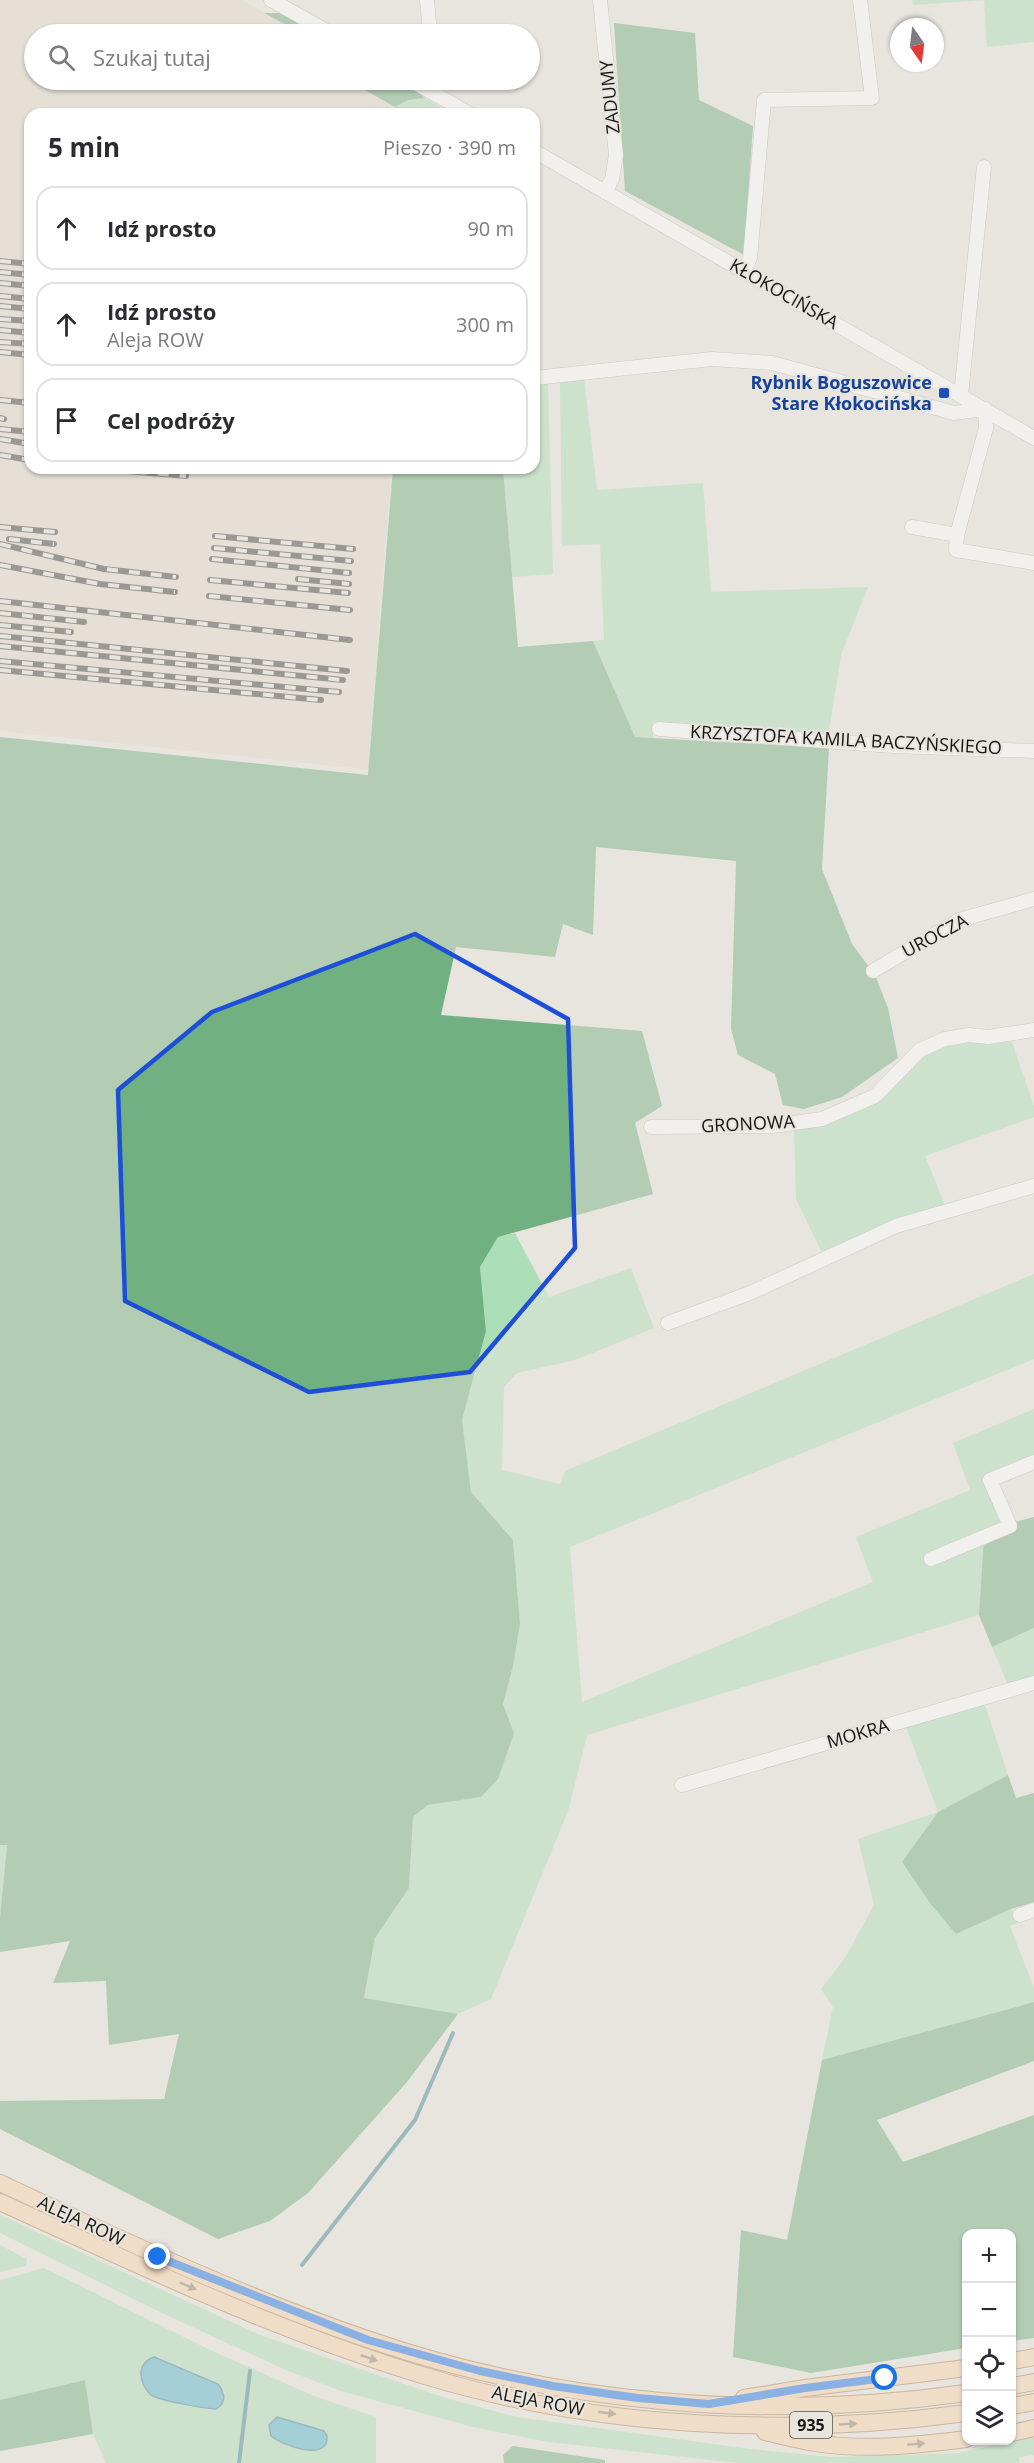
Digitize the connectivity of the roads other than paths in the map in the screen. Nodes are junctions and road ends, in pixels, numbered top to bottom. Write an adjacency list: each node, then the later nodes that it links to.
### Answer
1 (272, 0): 5 (street)
2 (427, 0): 7 (street)
3 (600, 0): 12 (street, ZADUMY)
4 (860, 0): 13 (street)
5 (294, 6): 6 (street)
6 (318, 24)
7 (429, 24)
8 (438, 90): 9 (street)
9 (462, 108)
10 (540, 154): 12 (street, KŁOKOCIŃSKA)
11 (984, 167): 15 (street)
12 (605, 192): 13 (street, KŁOKOCIŃSKA)
13 (744, 271): 15 (street, KŁOKOCIŃSKA)
14 (540, 377): 16 (street)
15 (961, 395): 16 (street, KŁOKOCIŃSKA)
16 (986, 409): 17 (street, KŁOKOCIŃSKA); 19 (street)
17 (1034, 438)
18 (912, 527): 19 (street)
19 (957, 535): 20 (street)
20 (1034, 563)
21 (659, 729): 22 (street, KRZYSZTOFA KAMILA BACZYŃSKIEGO)
22 (1034, 751)
23 (1034, 899): 24 (street, UROCZA)
24 (873, 970)
25 (1034, 1030): 26 (street, GRONOWA)
26 (651, 1127)
27 (1034, 1186): 28 (street)
28 (668, 1323)
29 (1034, 1462): 30 (street)
30 (932, 1559)
31 (1034, 1683): 32 (street, MOKRA)
32 (682, 1785)
33 (1034, 1910): 34 (street)
34 (1020, 1915)
35 (0, 2182): 44 (main road, ALEJA ROW / 935)
36 (0, 2202): 47 (main road, ALEJA ROW / 935, one-way to 47)
37 (1034, 2357): 38 (main road)
38 (1016, 2360)
39 (962, 2368): 44 (main road)
40 (1034, 2382): 41 (main road)
41 (1016, 2385)
42 (962, 2393): 44 (main road, ALEJA ROW / 935)
43 (1034, 2402): 45 (main road)
44 (709, 2404)
45 (1016, 2405)
46 (962, 2413): 47 (main road, ALEJA ROW / 935, one-way to 46)
47 (726, 2424): 50 (main road, one-way to 50)
48 (1034, 2428): 49 (main road)
49 (1016, 2432)
50 (962, 2439)

